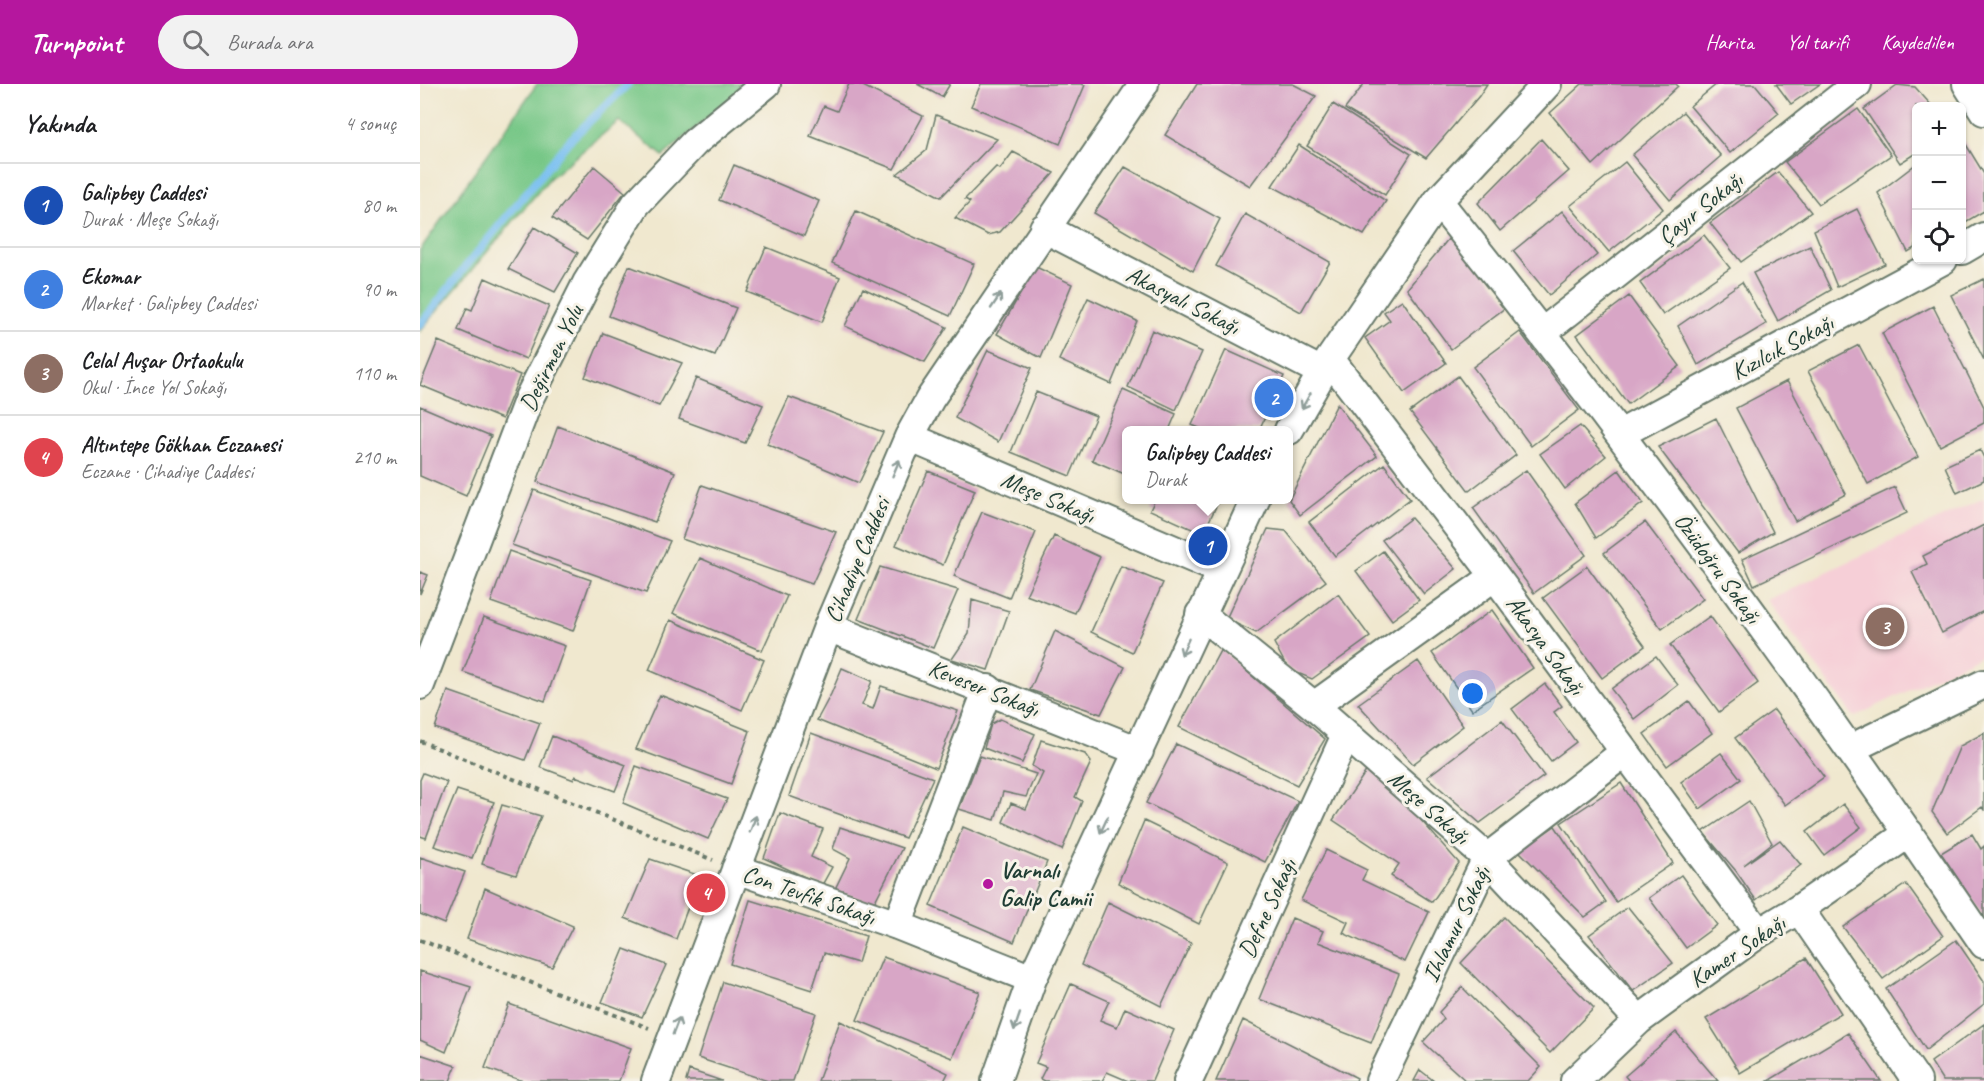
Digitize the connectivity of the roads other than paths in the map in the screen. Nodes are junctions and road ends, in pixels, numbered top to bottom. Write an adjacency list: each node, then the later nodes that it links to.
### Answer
1 (766, 84): 23 (street, Değirmen Yolu)
2 (1144, 84): 8 (street, Cihadiye Caddesi)
3 (1548, 84): 7 (street)
4 (1857, 84): 12 (street, Çayır Sokağı)
5 (1967, 84): 6 (street)
6 (1984, 111)
7 (1438, 201): 12 (street, Özüdoğru Sokağı); 13 (street)
8 (1044, 228): 13 (street, Akasyalı Sokağı); 16 (street, Cihadiye Caddesi, one-way to 8)
9 (1984, 237): 10 (street)
10 (1966, 248)
11 (1936, 264): 15 (street, Kızılcık Sokağı)
12 (1542, 332): 15 (street, Özüdoğru Sokağı)
13 (1326, 365): 14 (street, one-way to 14); 19 (street, Akasya Sokağı)
14 (1291, 426)
15 (1620, 434): 27 (street, Özüdoğru Sokağı)
16 (909, 437): 18 (street, Meşe Sokağı); 21 (street, Cihadiye Caddesi, one-way to 16)
17 (1253, 504): 18 (street)
18 (1221, 570): 20 (street)
19 (1495, 576): 25 (street); 29 (street, Akasya Sokağı)
20 (1200, 614): 25 (street, Meşe Sokağı); 28 (street, one-way to 28)
21 (828, 627): 24 (street, Keveser Sokağı); 32 (street, Cihadiye Caddesi, one-way to 21)
22 (1984, 684): 27 (street)
23 (420, 685)
24 (988, 689): 28 (street, Keveser Sokağı); 34 (street)
25 (1314, 706): 26 (street, Meşe Sokağı)
26 (1346, 735): 31 (street, Meşe Sokağı); 42 (street, Defne Sokağı)
27 (1850, 749): 30 (street, Özüdoğru Sokağı)
28 (1139, 751): 37 (street, one-way to 37)
29 (1625, 752): 31 (street, Ihlamur Sokağı); 35 (street, Akasya Sokağı)
30 (1909, 833): 33 (street, Kamer Sokağı); 36 (street, Özüdoğru Sokağı)
31 (1487, 858): 38 (street, Meşe Sokağı); 43 (street, Ihlamur Sokağı)
32 (736, 869): 34 (street, Con Tevfik Sokağı); 40 (street, Cihadiye Caddesi, one-way to 32)
33 (1799, 909): 35 (street, Kamer Sokağı); 44 (street)
34 (897, 925): 37 (street, Con Tevfik Sokağı)
35 (1759, 933): 38 (street, Kamer Sokağı)
36 (1984, 944)
37 (1032, 979): 41 (street, one-way to 41)
38 (1639, 1020): 39 (street, Kamer Sokağı)
39 (1582, 1079)
40 (656, 1081)
41 (996, 1081)
42 (1188, 1081)
43 (1380, 1081)
44 (1917, 1081)

